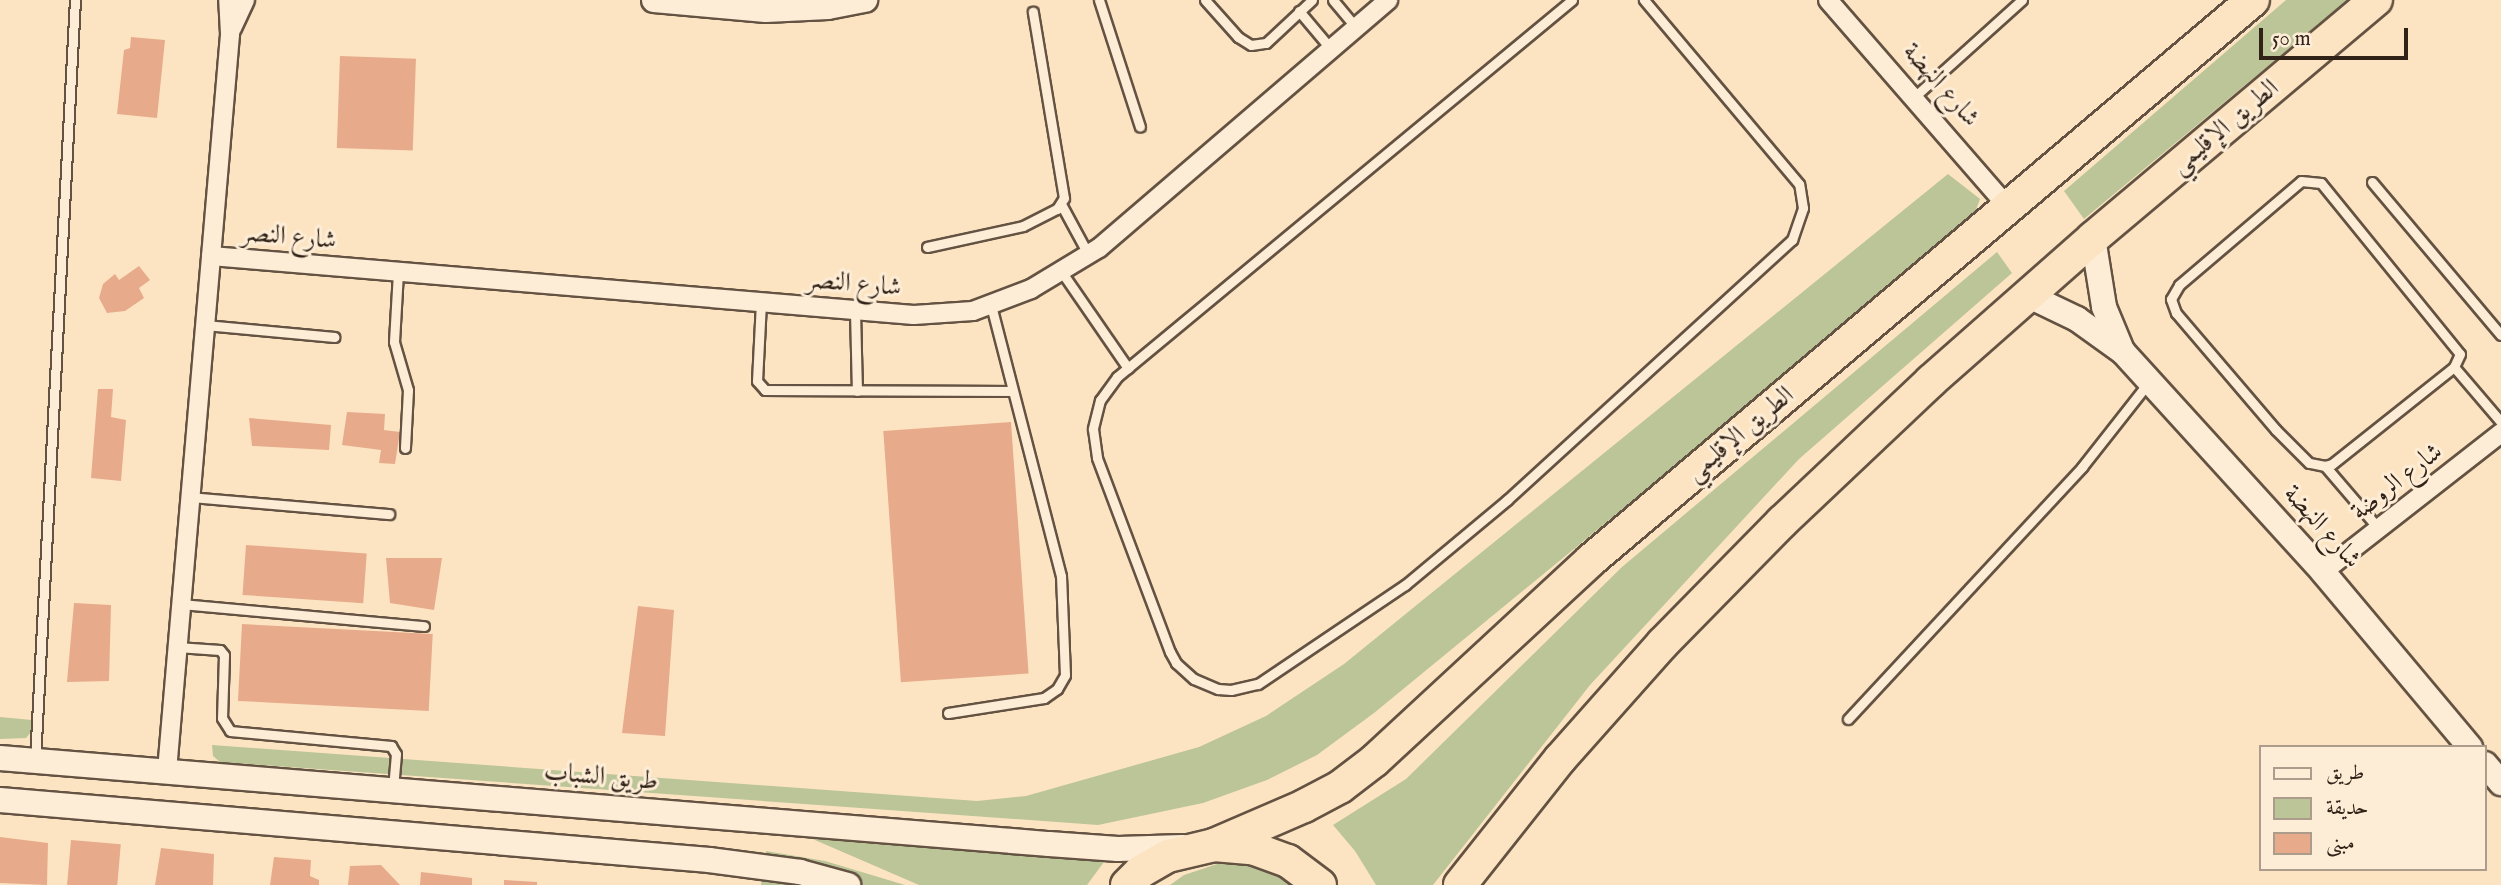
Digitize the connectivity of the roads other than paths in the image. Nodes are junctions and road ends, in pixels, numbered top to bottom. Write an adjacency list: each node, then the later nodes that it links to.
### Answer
1 (75, 0): 61 (lane)
2 (228, 0): 20 (street)
3 (245, 0): 20 (street)
4 (654, 0): 5 (main road)
5 (865, 0)
6 (1100, 0): 23 (lane)
7 (1205, 0): 18 (lane)
8 (1312, 0): 18 (lane)
9 (1333, 0): 19 (lane)
10 (1388, 0): 19 (street, شارع النصر)
11 (1572, 0): 42 (lane)
12 (1644, 0): 42 (lane)
13 (1828, 0): 22 (street, شارع النهضة)
14 (2022, 0): 22 (lane)
15 (2253, 0): 26 (highway, الطريق الإقليمي)
16 (2376, 0): 27 (highway, الطريق الإقليمي)
17 (1033, 12): 25 (lane)
18 (1299, 12): 21 (lane)
19 (1356, 27): 21 (street, شارع النصر)
20 (230, 34): 30 (street)
21 (1331, 49): 29 (street, شارع النصر)
22 (1912, 99): 26 (street, شارع النهضة)
23 (1140, 127)
24 (2372, 182): 38 (lane)
25 (1061, 204): 28 (lane); 29 (lane)
26 (2010, 208): 67 (highway, الطريق الإقليمي)
27 (2094, 238): 33 (highway, الطريق الإقليمي); 40 (main road, شارع النهضة)
28 (927, 247)
29 (1088, 254): 31 (street, شارع النصر)
30 (211, 256): 32 (street, شارع النصر); 37 (street)
31 (1061, 271): 35 (street, شارع النصر); 42 (lane)
32 (398, 272): 34 (street, شارع النصر); 48 (lane)
33 (2029, 296): 40 (main road, شارع النهضة); 71 (highway, الطريق الإقليمي)
34 (761, 302): 36 (street, شارع النصر); 44 (lane)
35 (991, 306): 36 (street, شارع النصر); 45 (lane)
36 (855, 311): 44 (lane)
37 (205, 325): 39 (lane); 50 (street)
38 (2501, 335)
39 (334, 337)
40 (2123, 352): 43 (main road, شارع النهضة)
41 (2454, 367): 46 (lane); 49 (lane); 49 (lane)
42 (1128, 368)
43 (2150, 381): 53 (main road, شارع النهضة); 58 (lane)
44 (857, 391): 45 (lane)
45 (1012, 391): 57 (lane)
46 (2501, 422)
47 (2501, 433): 52 (street, شارع الروضة)
48 (405, 448)
49 (2325, 466): 52 (lane)
50 (190, 497): 51 (lane); 54 (street)
51 (389, 514)
52 (2379, 529): 53 (street, شارع الروضة)
53 (2323, 572): 59 (main road, شارع النهضة)
54 (181, 604): 55 (lane); 56 (street)
55 (424, 626)
56 (177, 647): 63 (street); 65 (lane)
57 (948, 713)
58 (1848, 719)
59 (2468, 745)
60 (0, 758): 61 (main road, طريق الشباب)
61 (35, 760): 63 (main road, طريق الشباب)
62 (2487, 766): 64 (main road)
63 (167, 771): 65 (main road, طريق الشباب)
64 (2501, 783)
65 (393, 790): 67 (main road, طريق الشباب)
66 (0, 800): 68 (main road)
67 (1206, 846): 69 (highway, الطريق الإقليمي); 70 (highway)
68 (848, 885)
69 (1127, 885)
70 (1320, 885)
71 (1460, 885)

